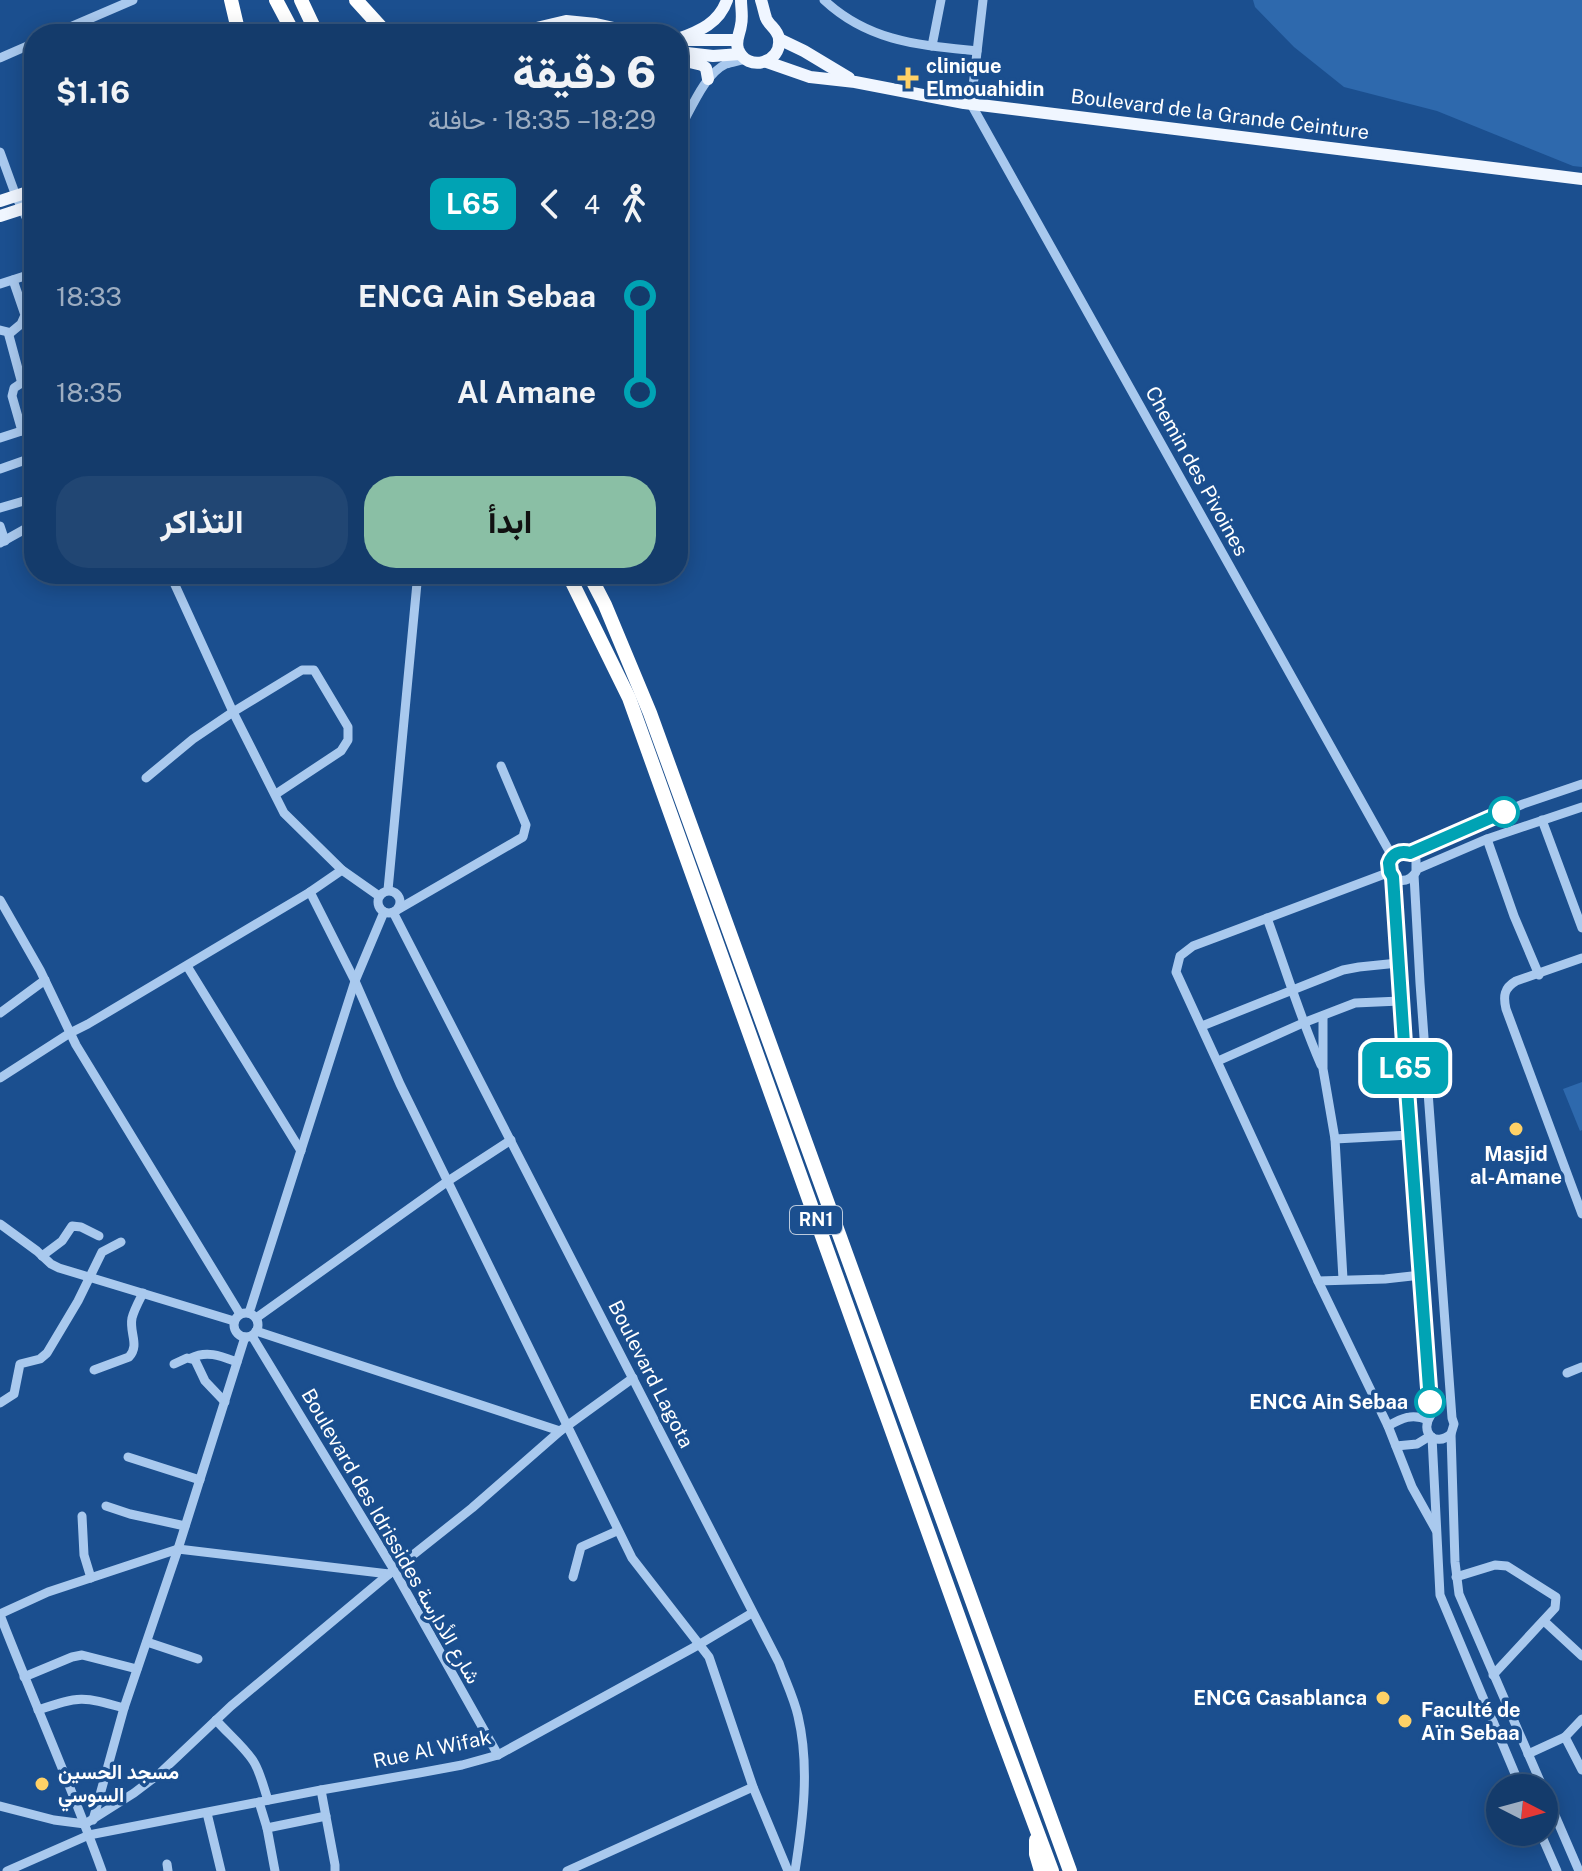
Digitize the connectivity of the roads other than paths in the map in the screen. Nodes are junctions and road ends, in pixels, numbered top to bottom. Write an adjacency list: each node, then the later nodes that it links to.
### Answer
1 (133, 0): 13 (street)
2 (231, 0): 14 (highway)
3 (276, 0): 15 (highway)
4 (301, 0): 16 (highway)
5 (356, 0): 17 (highway)
6 (727, 0): 21 (main road)
7 (741, 0): 20 (main road)
8 (761, 0): 12 (main road)
9 (824, 0): 24 (street)
10 (941, 0): 24 (street)
11 (983, 0): 26 (street)
12 (767, 22): 20 (main road); 23 (main road)
13 (77, 24)
14 (237, 24)
15 (289, 24)
16 (312, 24)
17 (378, 24)
18 (553, 24): 19 (main road)
19 (596, 24)
20 (739, 34): 22 (main road); 28 (main road)
21 (688, 35)
22 (688, 38)
23 (779, 39): 31 (main road); 33 (main road, Boulevard de la Grande Ceinture)
24 (932, 46): 26 (street)
25 (24, 47): 29 (street)
26 (977, 51): 34 (street)
27 (688, 53): 28 (main road)
28 (742, 56): 31 (main road); 32 (street)
29 (0, 58)
30 (688, 62): 32 (main road)
31 (767, 62): 33 (main road, Boulevard de la Grande Ceinture)
32 (708, 79): 35 (street)
33 (855, 82): 34 (main road, Boulevard de la Grande Ceinture)
34 (971, 104): 37 (main road, Boulevard de la Grande Ceinture); 73 (street, Chemin des Pivoines)
35 (688, 112)
36 (0, 152): 39 (street)
37 (1582, 179)
38 (24, 193): 39 (main road)
39 (16, 196): 40 (main road); 41 (street)
40 (0, 201)
41 (24, 203)
42 (24, 207): 43 (main road)
43 (0, 216)
44 (24, 276): 45 (street)
45 (13, 280): 46 (street); 47 (street)
46 (0, 284)
47 (24, 312)
48 (24, 317): 49 (street)
49 (4, 332): 50 (street)
50 (23, 382): 51 (street)
51 (22, 431): 52 (street)
52 (0, 438)
53 (24, 461): 54 (street)
54 (0, 469)
55 (24, 501): 56 (street)
56 (0, 508)
57 (0, 526): 59 (street)
58 (24, 530): 59 (street)
59 (2, 542)
60 (175, 584): 64 (street)
61 (416, 584): 78 (street)
62 (573, 584): 174 (highway, RN1)
63 (594, 584): 173 (highway, RN1)
64 (233, 712): 66 (street); 68 (street); 68 (street)
65 (501, 766): 80 (street)
66 (146, 778)
67 (1582, 784): 72 (street)
68 (276, 794): 74 (street)
69 (1582, 807): 70 (street)
70 (1542, 820): 71 (street); 82 (street)
71 (1487, 839): 75 (street); 86 (street)
72 (1410, 853): 73 (street); 75 (street)
73 (1392, 856): 76 (street)
74 (342, 870): 77 (street); 78 (street)
75 (1415, 872): 76 (street); 126 (street)
76 (1391, 874): 81 (street); 84 (street)
77 (310, 892): 85 (street); 88 (street)
78 (383, 893): 80 (street); 80 (street)
79 (0, 900): 87 (street)
80 (391, 911): 88 (street); 101 (street, Boulevard Lagota)
81 (1267, 918): 89 (street); 94 (street)
82 (1582, 928)
83 (1582, 958): 86 (street)
84 (1398, 963): 89 (street); 90 (street)
85 (187, 966): 95 (street); 102 (street)
86 (1539, 975): 104 (street)
87 (45, 980): 91 (street); 95 (street)
88 (355, 981): 102 (street); 103 (street)
89 (1293, 989): 93 (street); 94 (street)
90 (1400, 1001): 92 (street); 99 (street)
91 (0, 1013)
92 (1323, 1016): 93 (street); 97 (street)
93 (1303, 1023): 96 (street); 97 (street)
94 (1202, 1026): 96 (street)
95 (70, 1033): 98 (street); 114 (street)
96 (1218, 1061): 112 (street)
97 (1323, 1069): 100 (street)
98 (0, 1078)
99 (1410, 1135): 100 (street); 109 (street)
100 (1335, 1139): 111 (street)
101 (511, 1140): 103 (street); 122 (street, Boulevard Lagota)
102 (301, 1151): 114 (street)
103 (448, 1181): 114 (street); 128 (street)
104 (1582, 1214)
105 (0, 1224): 108 (street)
106 (99, 1236): 108 (street)
107 (121, 1242): 110 (street)
108 (42, 1256): 110 (street)
109 (1421, 1275): 111 (street); 125 (street)
110 (91, 1278): 113 (street); 124 (street)
111 (1343, 1279): 112 (street)
112 (1318, 1281): 127 (street)
113 (143, 1293): 114 (street); 120 (street)
114 (245, 1317): 115 (street); 115 (street, Boulevard des Idrissides شارع الأدارسة)
115 (251, 1335): 117 (street); 128 (street); 140 (street, Boulevard des Idrissides شارع الأدارسة)
116 (191, 1358): 117 (street); 118 (street); 123 (street)
117 (237, 1362): 123 (street)
118 (174, 1364)
119 (1582, 1367): 121 (street)
120 (94, 1370)
121 (1567, 1373)
122 (633, 1378): 128 (street); 144 (street, Boulevard Lagota)
123 (225, 1402): 133 (street)
124 (0, 1403)
125 (1430, 1417): 126 (street); 127 (street); 130 (street)
126 (1452, 1418): 129 (street)
127 (1388, 1426): 131 (street)
128 (564, 1428): 138 (street); 140 (street)
129 (1451, 1434): 130 (street); 142 (street)
130 (1431, 1437): 131 (street); 137 (street)
131 (1396, 1446): 137 (street)
132 (128, 1457): 133 (street)
133 (200, 1480): 136 (street)
134 (106, 1506): 136 (street)
135 (82, 1516): 143 (street)
136 (185, 1526): 139 (street)
137 (1436, 1530): 162 (street)
138 (617, 1531): 141 (street); 148 (street)
139 (178, 1549): 140 (street); 143 (street); 147 (street)
140 (391, 1572): 157 (street); 160 (street, Boulevard des Idrissides شارع الأدارسة)
141 (573, 1577)
142 (1456, 1577): 146 (street); 152 (street)
143 (91, 1578): 145 (street)
144 (752, 1613): 148 (street, Rue Al Wifak); 184 (street, Boulevard Lagota)
145 (0, 1614): 153 (street)
146 (1544, 1621): 149 (street); 152 (street)
147 (147, 1642): 150 (street); 151 (street)
148 (700, 1644): 160 (street, Rue Al Wifak); 164 (street)
149 (1582, 1656)
150 (198, 1659)
151 (137, 1669): 153 (street); 154 (street)
152 (1493, 1675): 159 (street)
153 (24, 1677): 155 (street)
154 (124, 1708): 155 (street); 170 (street)
155 (38, 1710): 170 (street)
156 (1582, 1719): 158 (street)
157 (216, 1720): 166 (street); 170 (street)
158 (1565, 1737): 159 (street); 161 (street)
159 (1528, 1754): 163 (street)
160 (498, 1755): 165 (street, Rue Al Wifak)
161 (1582, 1770)
162 (1515, 1774)
163 (1537, 1774)
164 (753, 1787): 182 (street); 183 (street)
165 (321, 1790): 166 (street, Rue Al Wifak); 169 (street)
166 (264, 1801): 168 (street, Rue Al Wifak); 172 (street)
167 (0, 1806): 170 (street)
168 (207, 1813): 175 (street, Rue Al Wifak); 179 (street)
169 (326, 1816): 172 (street); 181 (street)
170 (89, 1822): 175 (street)
171 (1558, 1822): 190 (street)
172 (267, 1828): 180 (street)
173 (1056, 1830): 187 (highway, RN1); 188 (highway)
174 (1037, 1831): 185 (highway); 186 (highway, RN1)
175 (89, 1835): 177 (street, Rue Al Wifak); 178 (street)
176 (1546, 1846): 189 (street)
177 (7, 1871)
178 (102, 1871)
179 (221, 1871)
180 (275, 1871)
181 (335, 1871)
182 (567, 1871)
183 (788, 1871)
184 (795, 1871)
185 (1041, 1871)
186 (1052, 1871)
187 (1070, 1871)
188 (1078, 1871)
189 (1557, 1871)
190 (1579, 1871)

